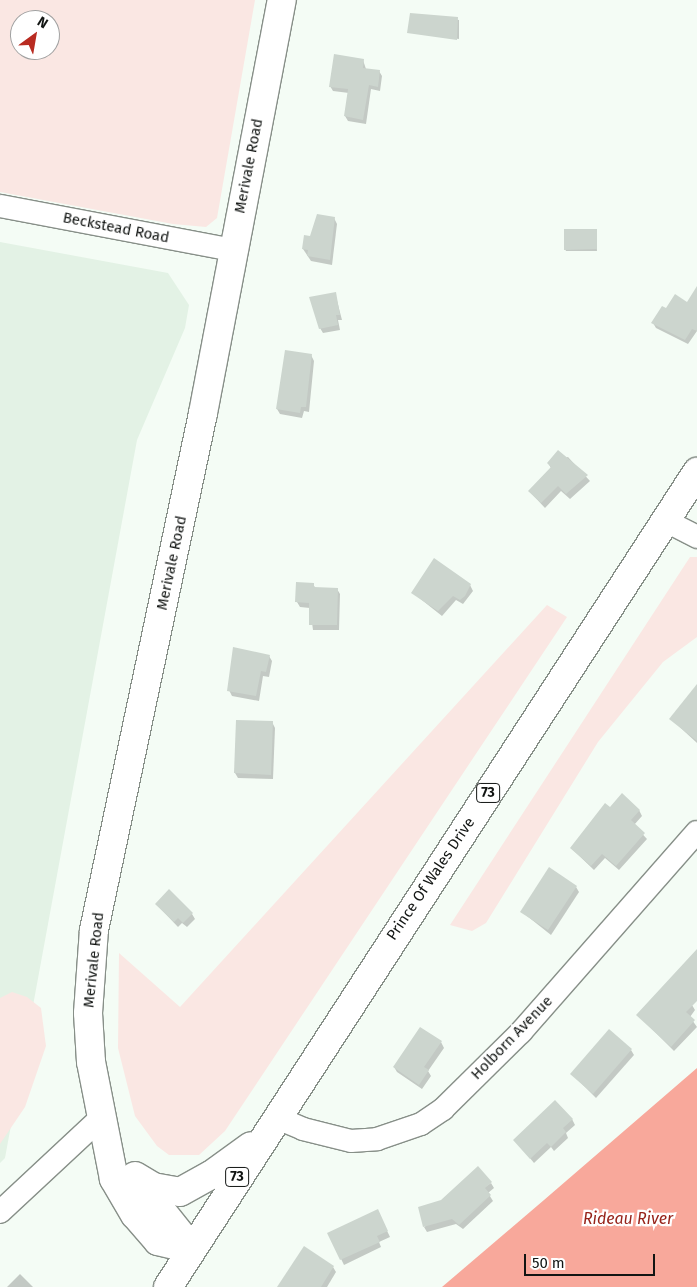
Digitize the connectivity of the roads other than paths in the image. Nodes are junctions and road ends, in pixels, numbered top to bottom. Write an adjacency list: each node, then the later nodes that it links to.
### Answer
1 (282, 0): 3 (main road, Merivale Road)
2 (0, 206): 3 (street, Beckstead Road)
3 (232, 250): 8 (main road, Merivale Road)
4 (697, 472): 5 (main road, Prince Of Wales Drive / 73)
5 (666, 521): 6 (street); 9 (main road, Prince Of Wales Drive / 73)
6 (697, 537)
7 (697, 832): 9 (street, Holborn Avenue)
8 (104, 1122): 10 (main road, Merivale Road); 11 (street); 12 (main road, Merivale Road)
9 (271, 1124): 10 (main road); 12 (main road, Prince Of Wales Drive / 73)
10 (135, 1176): 12 (main road, Merivale Road)
11 (0, 1212)
12 (192, 1249): 13 (main road, Prince Of Wales Drive / 73)
13 (168, 1287)

